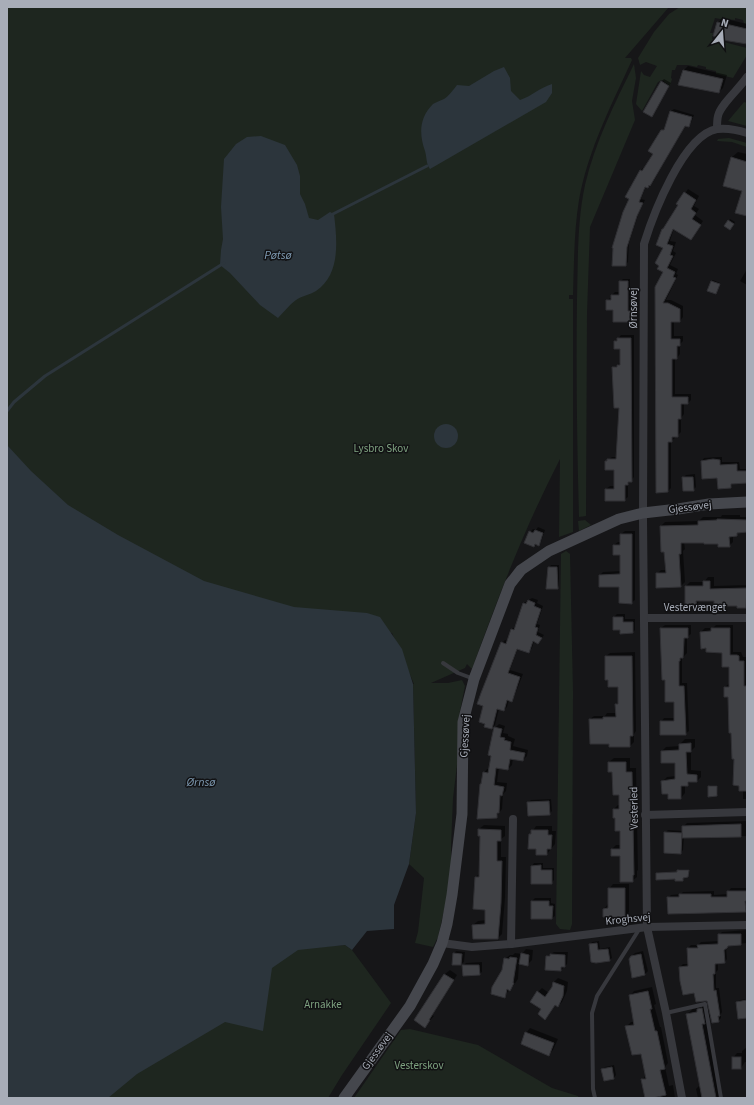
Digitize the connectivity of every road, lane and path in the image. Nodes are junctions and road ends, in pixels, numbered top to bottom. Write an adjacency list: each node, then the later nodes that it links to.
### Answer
1 (747, 76): 2 (street)
2 (717, 129): 3 (street); 5 (street, Ørnsøvej)
3 (747, 133)
4 (747, 502): 5 (street, Gjessøvej)
5 (644, 514): 6 (street, Vesterled); 9 (street, Gjessøvej)
6 (644, 618): 7 (street, Vestervænget); 11 (street, Vesterled)
7 (747, 618)
8 (443, 663): 9 (lane)
9 (474, 679): 15 (street, Gjessøvej)
10 (747, 812): 11 (street)
11 (645, 815): 14 (street, Vesterled)
12 (514, 819): 16 (street)
13 (747, 924): 14 (street, Kroghsvej)
14 (644, 927): 16 (street, Kroghsvej); 17 (street, Vesterled); 19 (lane)
15 (442, 943): 16 (street, Kroghsvej); 18 (street, Gjessøvej)
16 (511, 944)
17 (666, 1013): 20 (street, Vesterled); 21 (lane)
18 (344, 1098)
19 (595, 1098)
20 (682, 1098)
21 (721, 1098)

